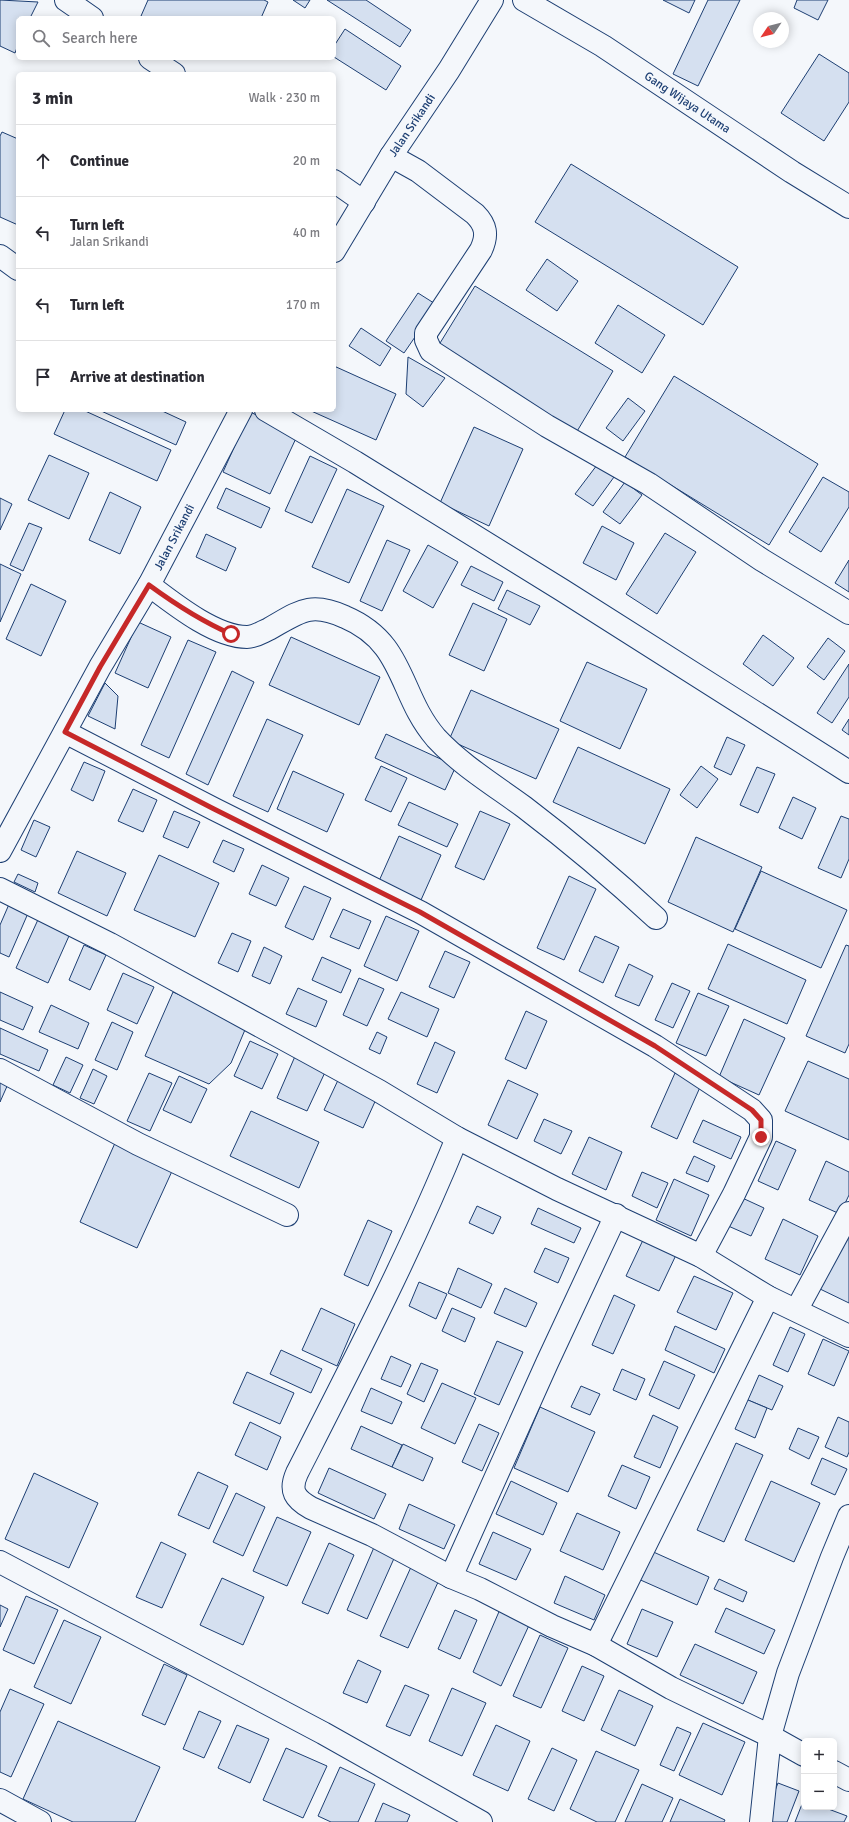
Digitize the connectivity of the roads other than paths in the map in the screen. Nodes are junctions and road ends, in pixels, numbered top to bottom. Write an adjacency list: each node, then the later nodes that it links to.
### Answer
1 (66, 0): 4 (street)
2 (492, 0): 7 (street, Jalan Srikandi)
3 (524, 0): 10 (street, Gang Wijaya Utama)
4 (89, 16)
5 (153, 60): 6 (street)
6 (171, 72)
7 (391, 156): 9 (street, Jalan Srikandi); 17 (street)
8 (336, 182): 9 (street)
9 (364, 202): 11 (street, Jalan Srikandi)
10 (849, 207)
11 (336, 248)
12 (0, 256): 13 (street)
13 (16, 267)
14 (240, 412): 16 (street, Jalan Srikandi)
15 (269, 412): 19 (street)
16 (149, 585): 18 (street, Jalan Srikandi); 22 (street)
17 (849, 613)
18 (65, 732): 20 (street, Jalan Srikandi); 28 (street)
19 (849, 772)
20 (0, 851)
21 (0, 889): 24 (street)
22 (656, 918)
23 (0, 1070): 26 (street)
24 (457, 1138): 27 (street); 34 (street)
25 (849, 1213): 30 (street)
26 (287, 1215)
27 (616, 1215): 28 (street); 34 (street)
28 (701, 1256): 29 (street)
29 (768, 1297): 30 (street); 35 (street)
30 (797, 1309): 31 (street)
31 (849, 1336)
32 (849, 1516): 36 (street)
33 (0, 1562): 42 (street)
34 (451, 1576): 35 (street)
35 (596, 1645): 36 (street)
36 (770, 1736): 37 (street); 43 (street)
37 (801, 1753)
38 (837, 1774): 39 (street)
39 (849, 1780)
40 (0, 1800): 41 (street)
41 (40, 1822)
42 (481, 1822)
43 (760, 1822)

